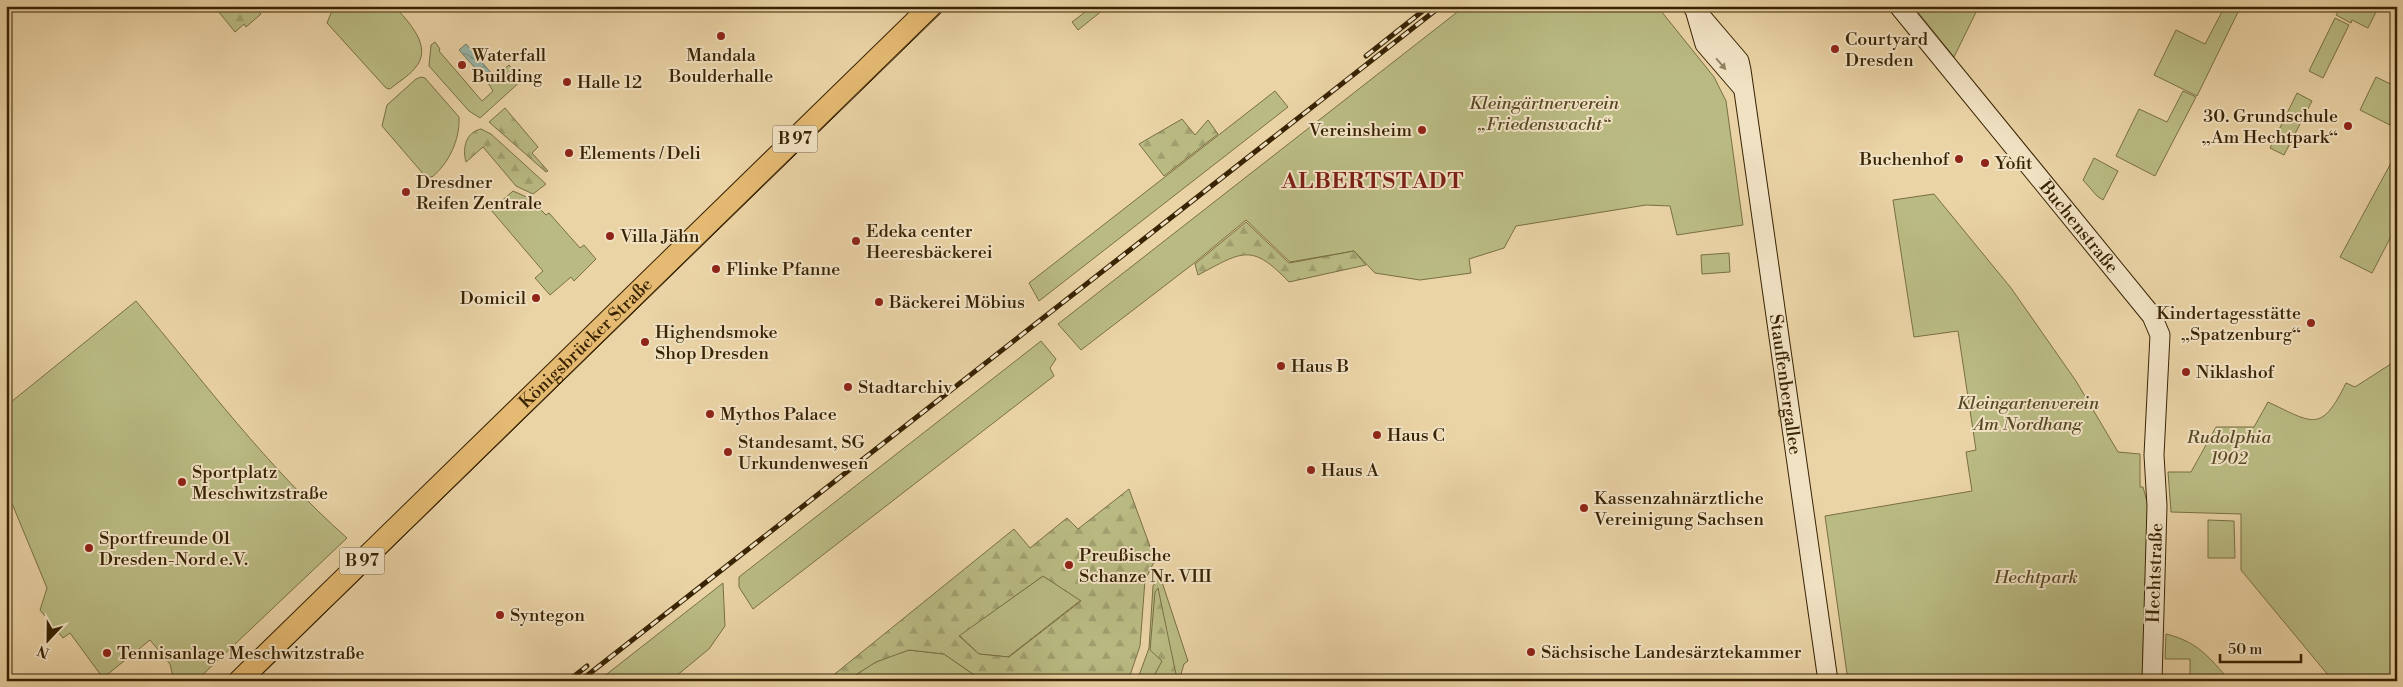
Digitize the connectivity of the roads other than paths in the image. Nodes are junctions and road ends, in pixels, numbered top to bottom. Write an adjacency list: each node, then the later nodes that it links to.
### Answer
1 (931, 6): 5 (main road, Königsbrücker Straße / B 97)
2 (1899, 6): 4 (street, Buchenstraße)
3 (1697, 8): 6 (street, Stauffenbergallee)
4 (2160, 335): 7 (street, Hechtstraße)
5 (238, 681)
6 (1828, 681)
7 (2152, 681)

